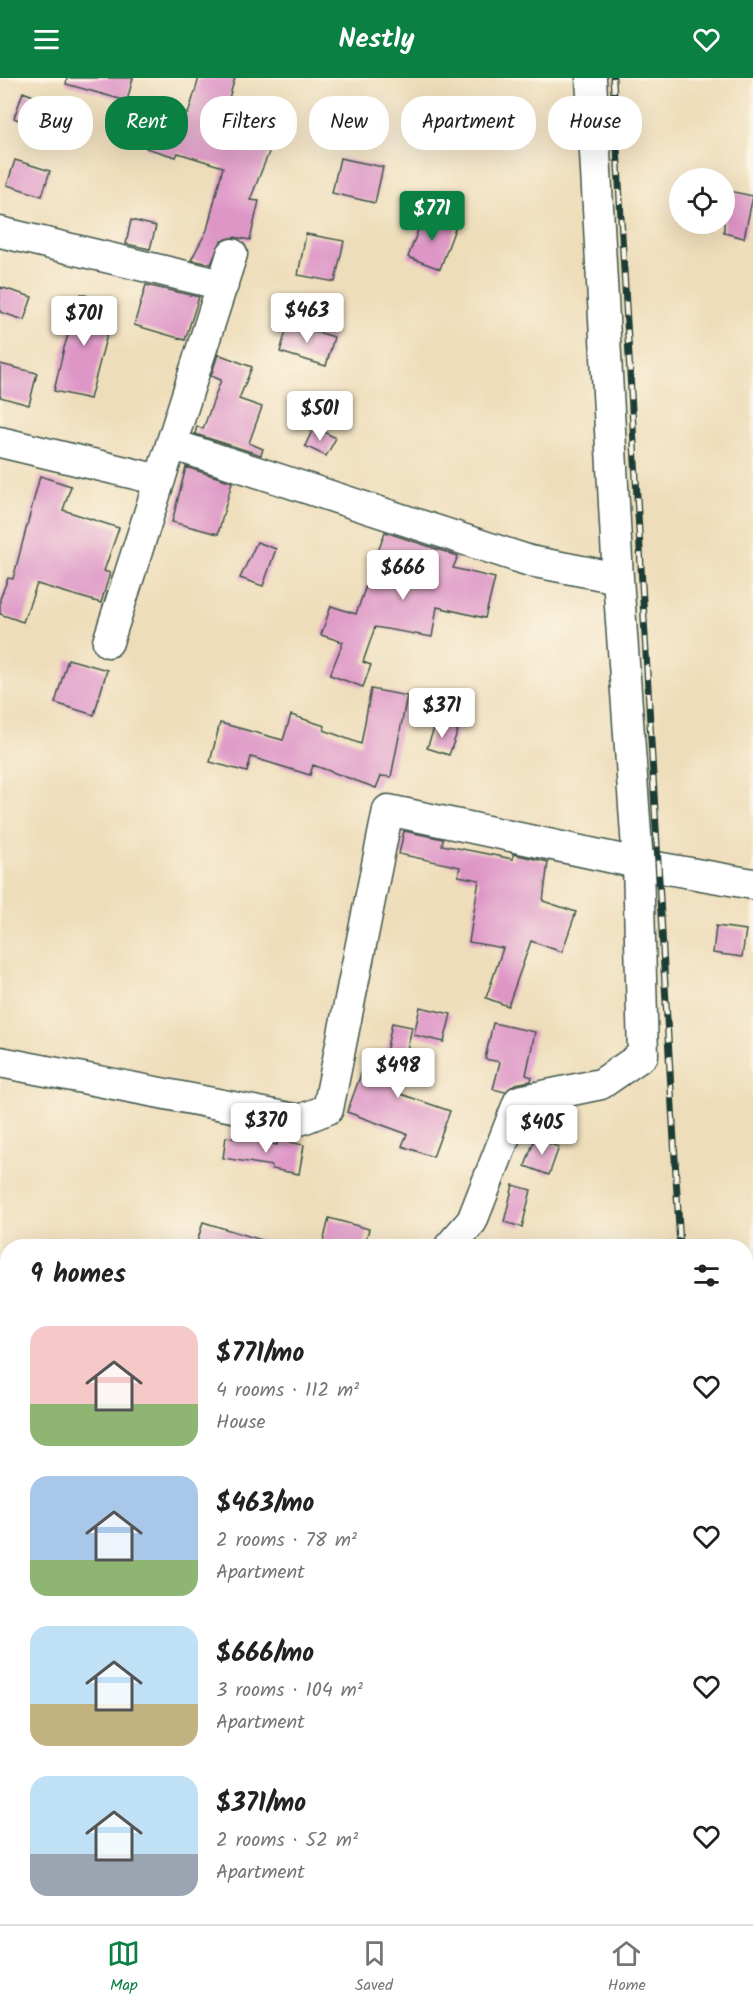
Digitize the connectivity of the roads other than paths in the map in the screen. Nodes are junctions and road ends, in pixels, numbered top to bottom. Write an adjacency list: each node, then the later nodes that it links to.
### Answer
1 (591, 78): 8 (street)
2 (0, 232): 4 (street)
3 (232, 254): 4 (street)
4 (223, 285): 6 (street)
5 (0, 442): 7 (street)
6 (171, 444): 7 (street); 8 (street)
7 (160, 480): 9 (street)
8 (618, 578): 10 (street)
9 (108, 642)
10 (638, 863): 11 (street); 12 (street); 13 (street)
11 (753, 884)
12 (0, 1062)
13 (456, 1239)

